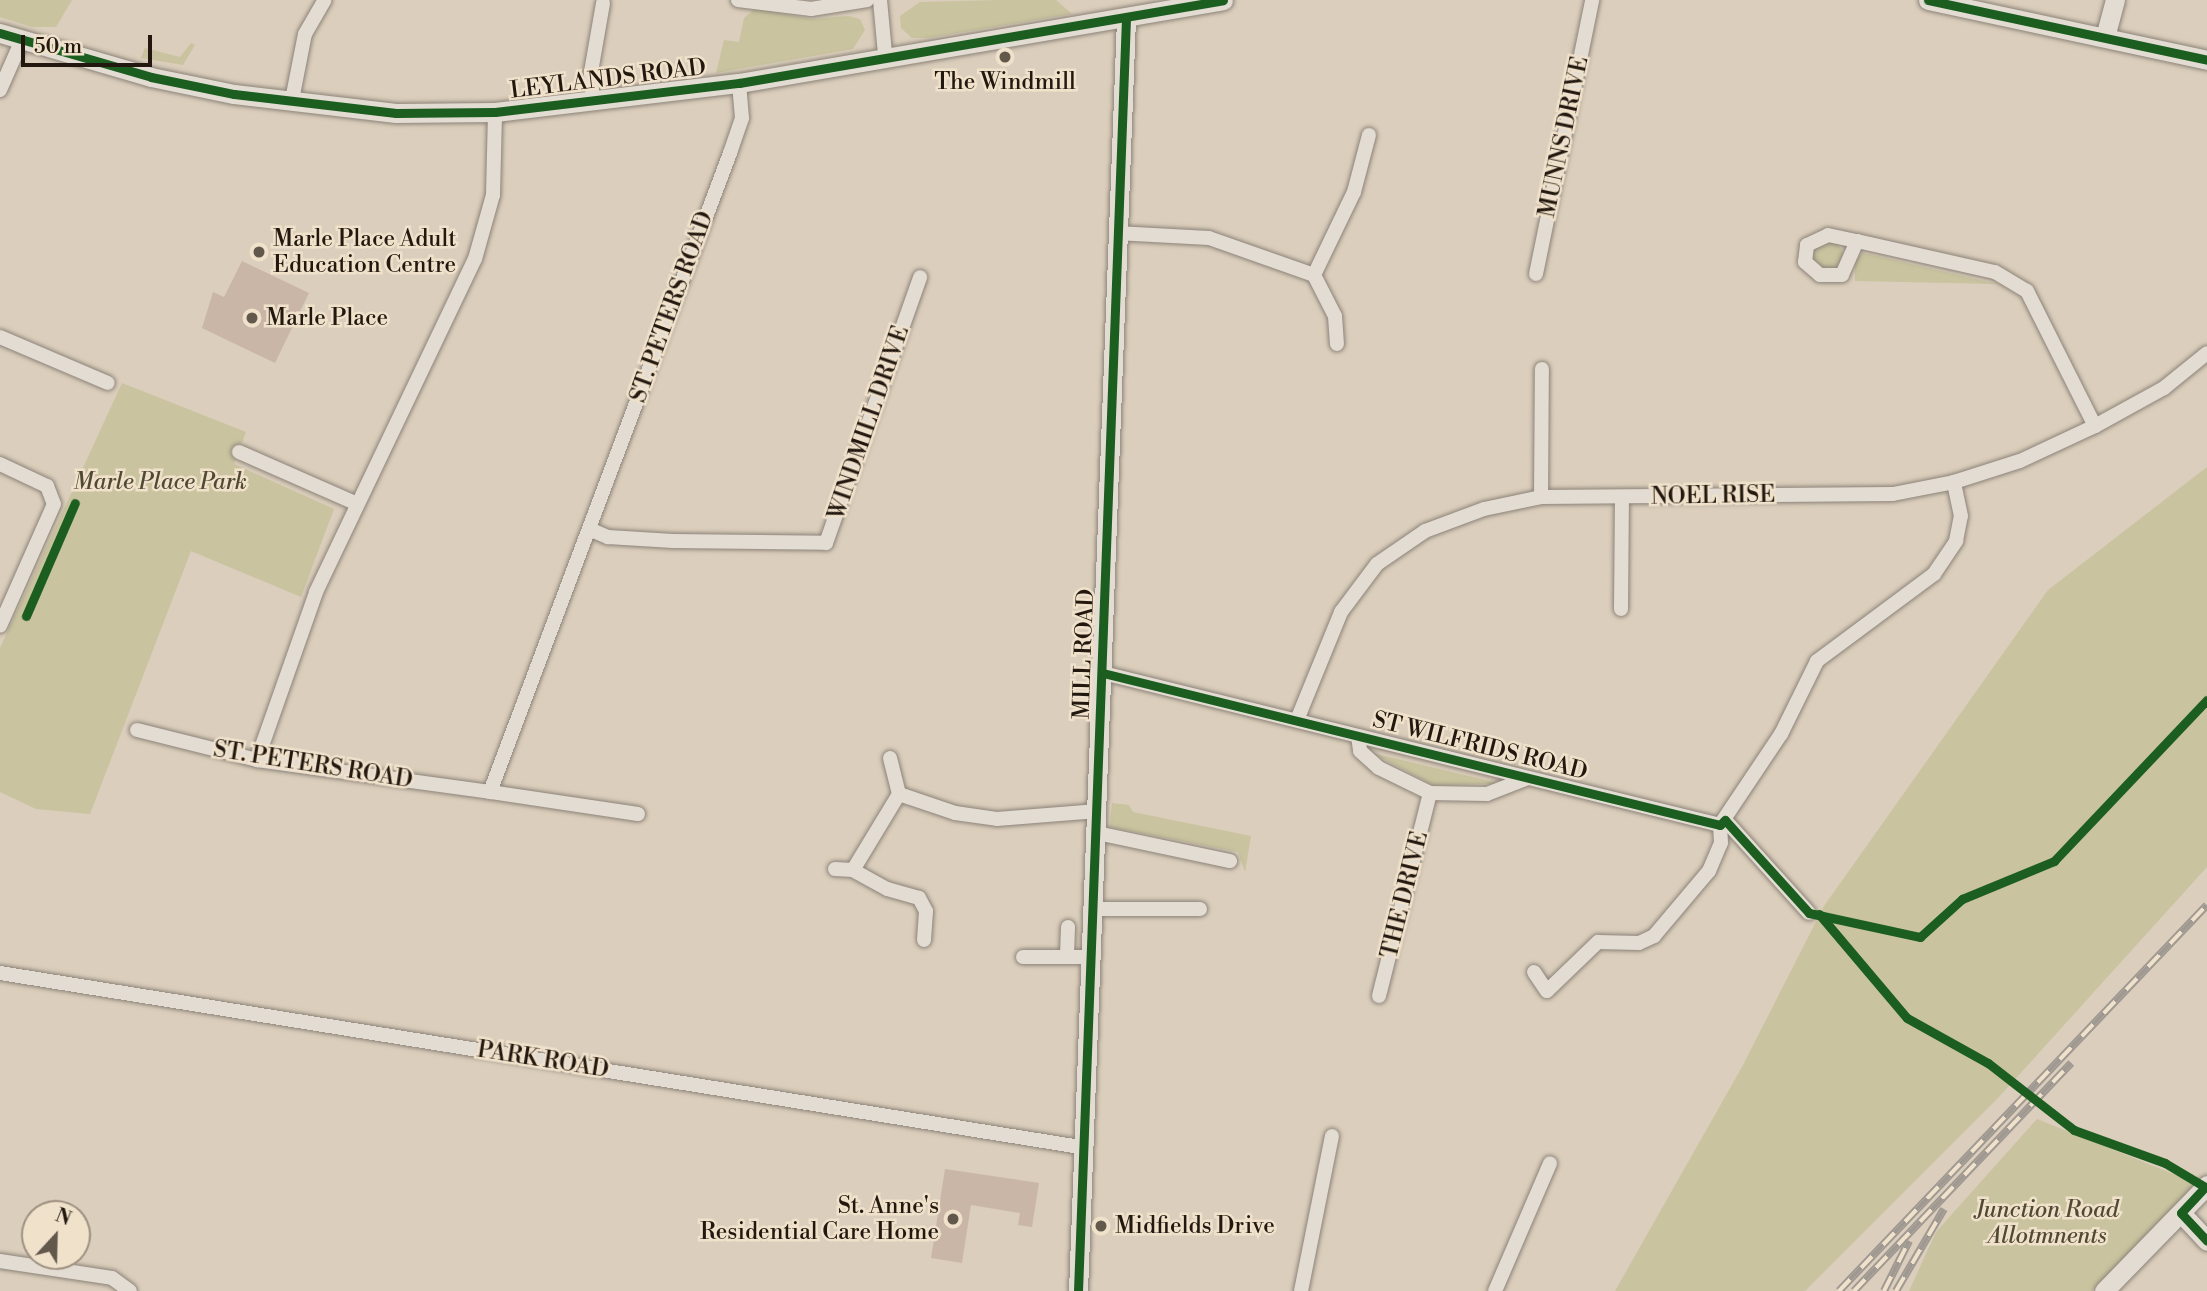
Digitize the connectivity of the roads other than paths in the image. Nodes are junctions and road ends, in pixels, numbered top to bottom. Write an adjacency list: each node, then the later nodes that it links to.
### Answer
1 (325, 0): 18 (street)
2 (738, 0): 3 (street)
3 (867, 0)
4 (880, 0): 14 (street)
5 (1223, 0): 10 (street, LEYLANDS ROAD)
6 (1592, 0): 24 (street, MUNNS DRIVE)
7 (1928, 0): 12 (street)
8 (2115, 0): 12 (street)
9 (603, 3): 19 (street)
10 (1131, 12): 14 (street, LEYLANDS ROAD); 22 (street, MILL ROAD)
11 (0, 33): 13 (street, LEYLANDS ROAD)
12 (2105, 37): 15 (street)
13 (22, 40): 17 (street); 18 (street, LEYLANDS ROAD)
14 (886, 54): 16 (street, LEYLANDS ROAD)
15 (2207, 60)
16 (739, 83): 19 (street, LEYLANDS ROAD); 39 (street, ST. PETERS ROAD)
17 (0, 90)
18 (292, 100): 20 (street, LEYLANDS ROAD)
19 (593, 103): 20 (street, LEYLANDS ROAD)
20 (495, 112): 38 (street)
21 (1369, 135): 25 (street)
22 (1116, 233): 25 (street); 42 (street, MILL ROAD)
23 (1857, 241): 32 (street)
24 (1536, 274)
25 (1314, 275): 28 (street)
26 (920, 277): 39 (street, WINDMILL DRIVE)
27 (0, 337): 31 (street)
28 (1337, 344)
29 (2207, 353): 32 (street, NOEL RISE)
30 (1542, 369): 36 (street)
31 (108, 383)
32 (2095, 426): 35 (street, NOEL RISE)
33 (239, 453): 38 (street)
34 (0, 464): 41 (street)
35 (1954, 482): 37 (street, NOEL RISE); 54 (street)
36 (1541, 497): 37 (street, NOEL RISE); 43 (street, NOEL RISE)
37 (1622, 498): 40 (street)
38 (355, 503): 47 (street)
39 (589, 530): 49 (street, ST. PETERS ROAD)
40 (1621, 609)
41 (0, 626)
42 (1103, 673): 43 (street, ST WILFRIDS ROAD); 52 (street, MILL ROAD)
43 (1297, 720): 45 (street, ST WILFRIDS ROAD)
44 (137, 730): 47 (street, ST. PETERS ROAD)
45 (1358, 736): 48 (street, ST WILFRIDS ROAD); 51 (street, ST WILFRIDS ROAD)
46 (891, 758): 50 (street)
47 (257, 760): 49 (street, ST. PETERS ROAD)
48 (1528, 778): 51 (street, ST WILFRIDS ROAD); 54 (street, ST WILFRIDS ROAD)
49 (490, 792): 53 (street, ST. PETERS ROAD)
50 (899, 793): 52 (street); 58 (street)
51 (1430, 793): 69 (street, THE DRIVE)
52 (1098, 811): 55 (street, MILL ROAD)
53 (638, 814)
54 (1723, 822): 61 (street); 67 (street)
55 (1097, 833): 56 (street); 59 (street, MILL ROAD)
56 (1230, 861)
57 (835, 869): 58 (street)
58 (853, 870): 63 (street)
59 (1096, 909): 60 (street); 66 (street, MILL ROAD)
60 (1200, 909)
61 (1809, 913)
62 (1068, 927): 65 (street)
63 (924, 940)
64 (1023, 957): 65 (street)
65 (1067, 957): 66 (street)
66 (1093, 957): 71 (street, MILL ROAD)
67 (1534, 972)
68 (0, 973): 71 (street, PARK ROAD)
69 (1379, 996)
70 (1332, 1136): 79 (street)
71 (1086, 1148): 78 (street, MILL ROAD)
72 (1550, 1163): 80 (street)
73 (2207, 1185): 74 (street)
74 (2181, 1213): 75 (street); 81 (street)
75 (2207, 1241)
76 (0, 1261): 77 (street)
77 (130, 1291)
78 (1078, 1291)
79 (1301, 1291)
80 (1495, 1291)
81 (2104, 1291)

